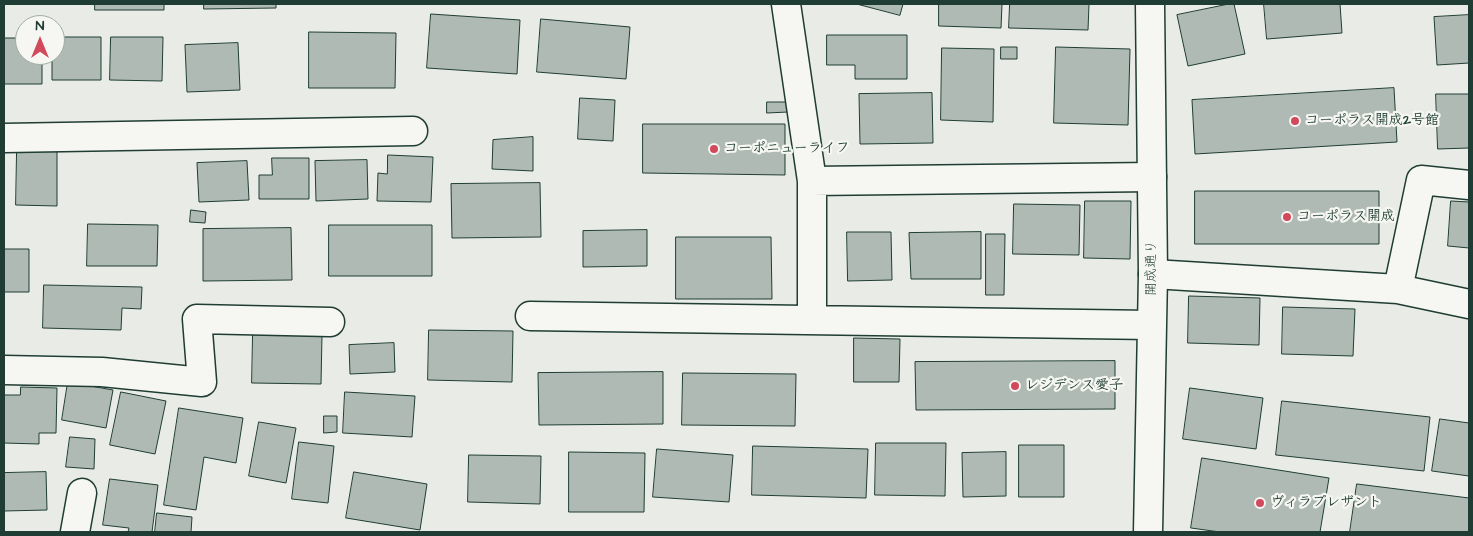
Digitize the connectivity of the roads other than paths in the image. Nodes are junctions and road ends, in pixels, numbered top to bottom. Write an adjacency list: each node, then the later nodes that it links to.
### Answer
1 (786, 4): 6 (street)
2 (1150, 4): 5 (street, 開成通り)
3 (413, 132): 4 (street)
4 (4, 138)
5 (1152, 177): 6 (street); 8 (street, 開成通り)
6 (812, 181): 12 (street)
7 (1469, 185): 9 (street)
8 (1152, 274): 9 (street); 14 (street, 開成通り)
9 (1398, 290): 10 (street)
10 (1469, 304)
11 (530, 316): 12 (street)
12 (812, 320): 14 (street)
13 (330, 322): 15 (street)
14 (1152, 325): 18 (street, 開成通り)
15 (4, 370)
16 (82, 492): 17 (street)
17 (75, 532)
18 (1148, 532)

